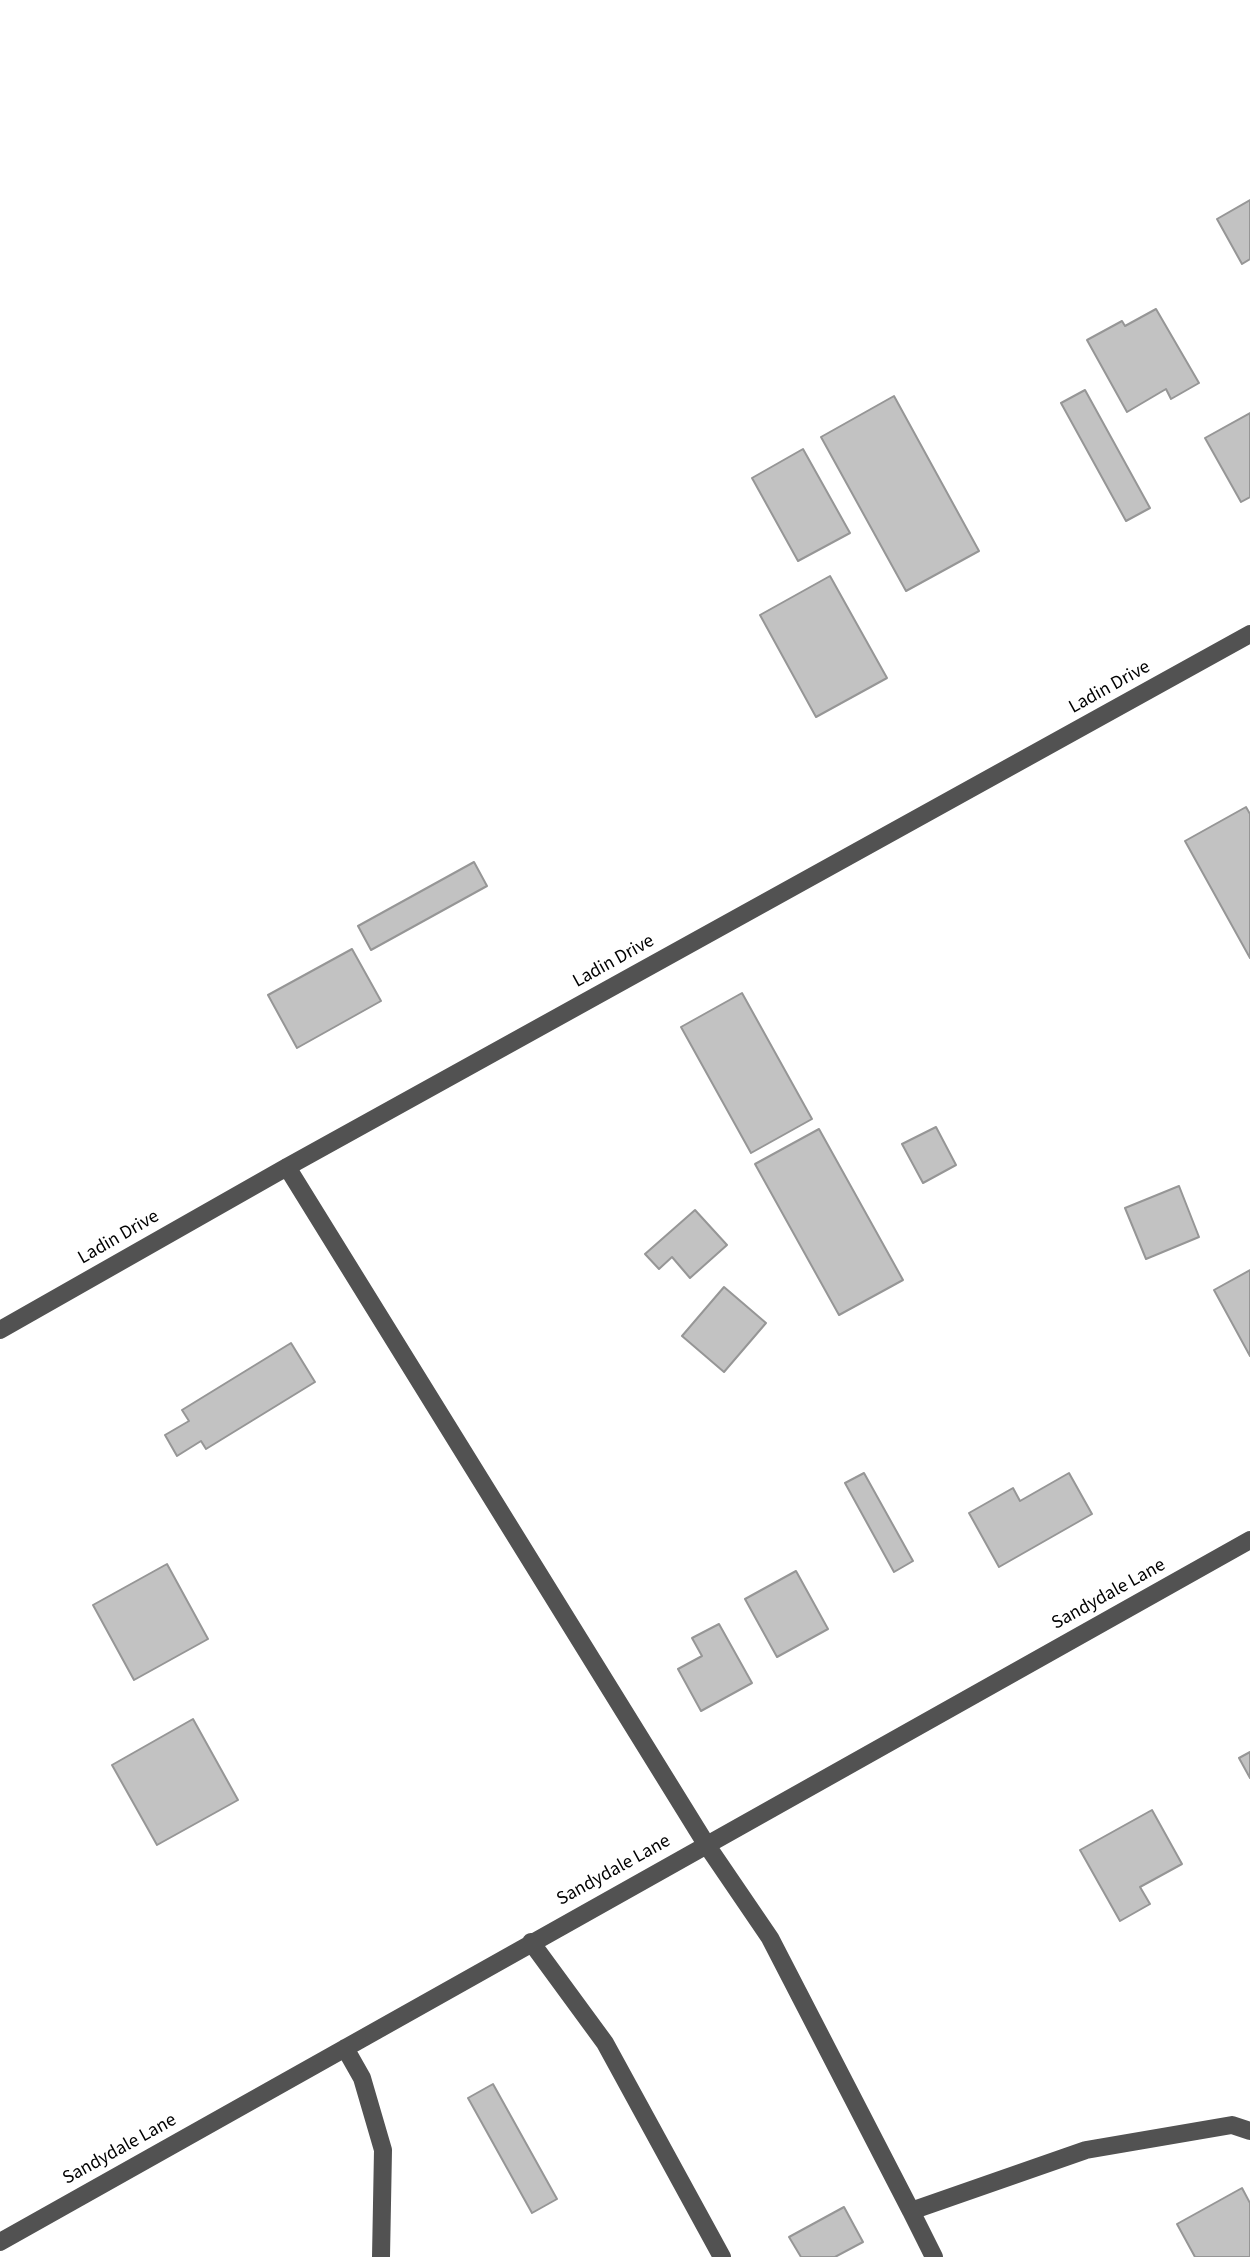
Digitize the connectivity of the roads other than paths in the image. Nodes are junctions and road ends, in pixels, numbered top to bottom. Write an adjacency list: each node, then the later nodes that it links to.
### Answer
1 (1250, 634): 2 (street, Ladin Drive)
2 (287, 1167): 3 (street, Ladin Drive); 5 (street)
3 (0, 1330)
4 (1250, 1540): 5 (street, Sandydale Lane)
5 (706, 1844): 6 (street, Sandydale Lane); 9 (street)
6 (531, 1942): 7 (street, Sandydale Lane); 12 (street)
7 (345, 2048): 10 (street, Sandydale Lane); 11 (street)
8 (1250, 2131): 9 (street)
9 (911, 2211): 13 (street)
10 (0, 2242)
11 (381, 2257)
12 (722, 2257)
13 (934, 2257)

